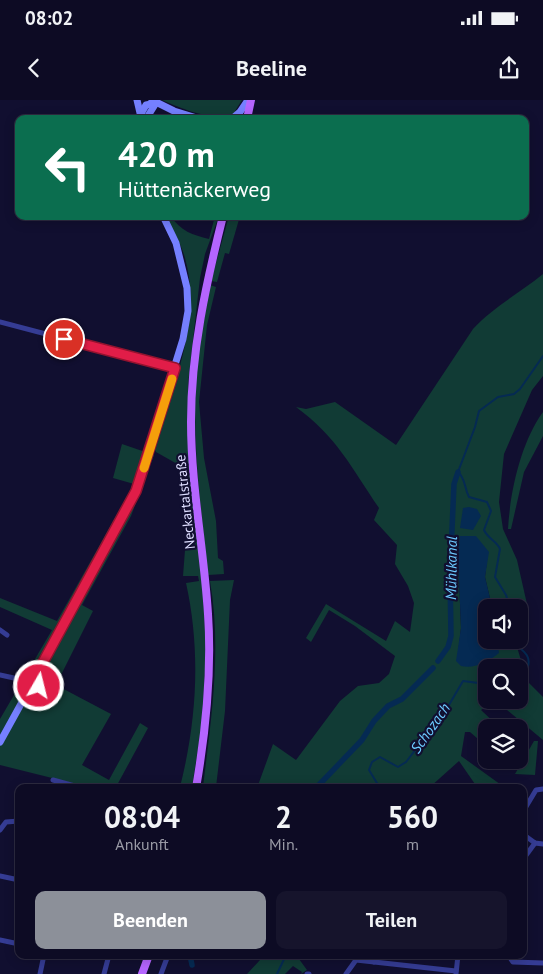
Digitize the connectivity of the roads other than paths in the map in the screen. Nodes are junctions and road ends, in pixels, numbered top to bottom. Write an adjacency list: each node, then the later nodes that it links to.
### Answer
1 (137, 100): 4 (street)
2 (249, 100): 7 (street); 8 (main road)
3 (154, 101): 5 (street); 6 (street)
4 (141, 115)
5 (144, 115)
6 (190, 115)
7 (237, 115)
8 (247, 115)
9 (165, 220): 12 (street)
10 (222, 220): 22 (main road, Neckartalstraße)
11 (0, 322): 12 (street)
12 (175, 368): 16 (street)
13 (0, 630): 14 (street)
14 (7, 635)
15 (0, 675): 17 (street)
16 (35, 677): 17 (street); 18 (street)
17 (23, 680): 18 (street)
18 (27, 693): 19 (street)
19 (0, 742)
20 (53, 780): 21 (street)
21 (68, 784)
22 (197, 784)
23 (543, 789): 24 (street)
24 (527, 805)
25 (15, 821): 26 (street)
26 (0, 830)
27 (527, 837): 28 (street)
28 (535, 843): 29 (street); 30 (street)
29 (543, 844)
30 (527, 854)
31 (0, 876): 32 (street)
32 (15, 879)
33 (0, 940): 34 (street)
34 (15, 943)
35 (43, 959): 45 (street)
36 (108, 959): 46 (street)
37 (148, 959): 47 (main road)
38 (166, 959): 48 (street)
39 (376, 959): 42 (street)
40 (458, 959): 44 (street)
41 (511, 959): 43 (street)
42 (374, 962): 44 (street); 49 (street)
43 (543, 963)
44 (456, 973)
45 (40, 974)
46 (104, 974)
47 (142, 974)
48 (161, 974)
49 (346, 974)

